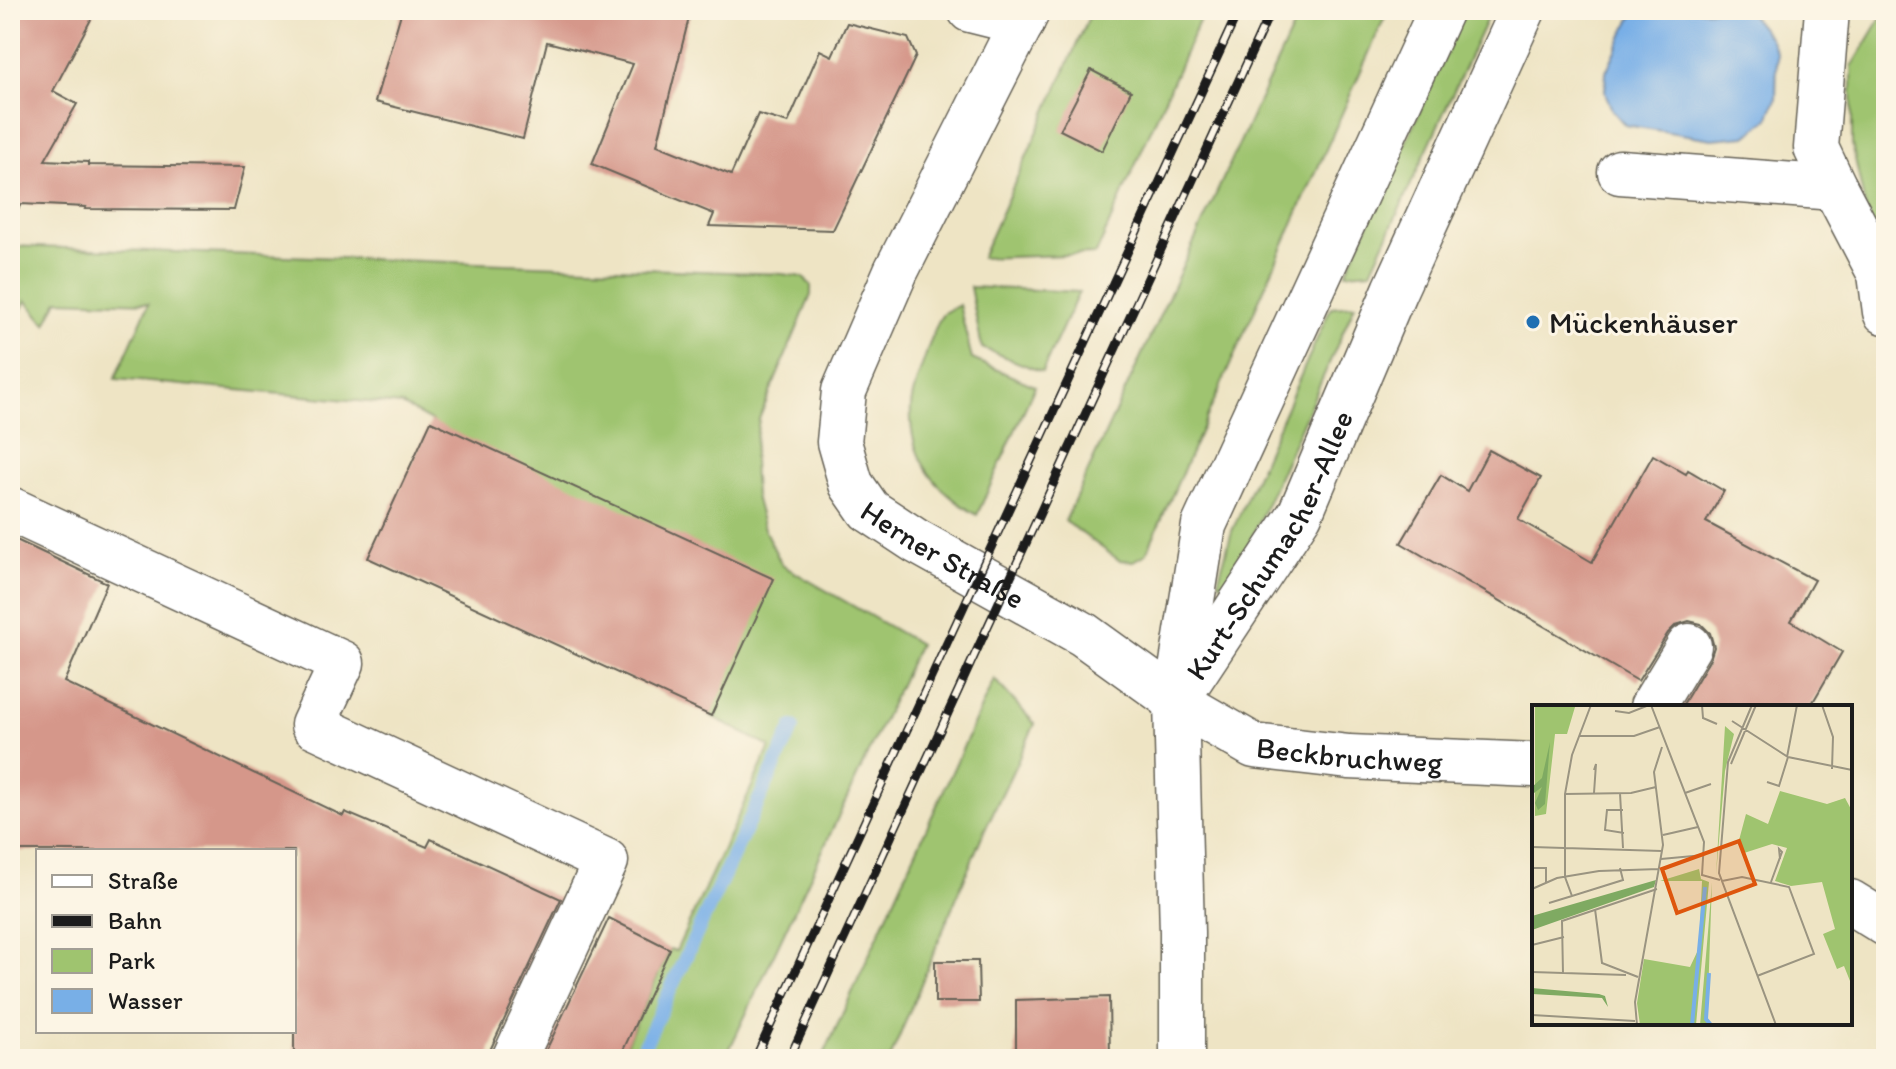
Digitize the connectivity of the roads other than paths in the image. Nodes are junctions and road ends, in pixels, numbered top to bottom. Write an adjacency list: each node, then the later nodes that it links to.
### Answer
1 (970, 10): 5 (main road)
2 (1441, 10): 11 (main road, Kurt-Schumacher-Allee)
3 (1523, 10): 11 (main road, Kurt-Schumacher-Allee)
4 (1827, 10): 7 (main road)
5 (1025, 16): 11 (main road, Herner Straße)
6 (1620, 172): 7 (main road)
7 (1835, 188): 8 (main road)
8 (1885, 312)
9 (10, 509): 16 (main road)
10 (1689, 646): 12 (main road)
11 (1176, 701): 13 (main road, Beckbruchweg); 17 (main road)
12 (1653, 705)
13 (1532, 765)
14 (1852, 903): 15 (main road)
15 (1886, 924)
16 (514, 1059)
17 (1182, 1059)

